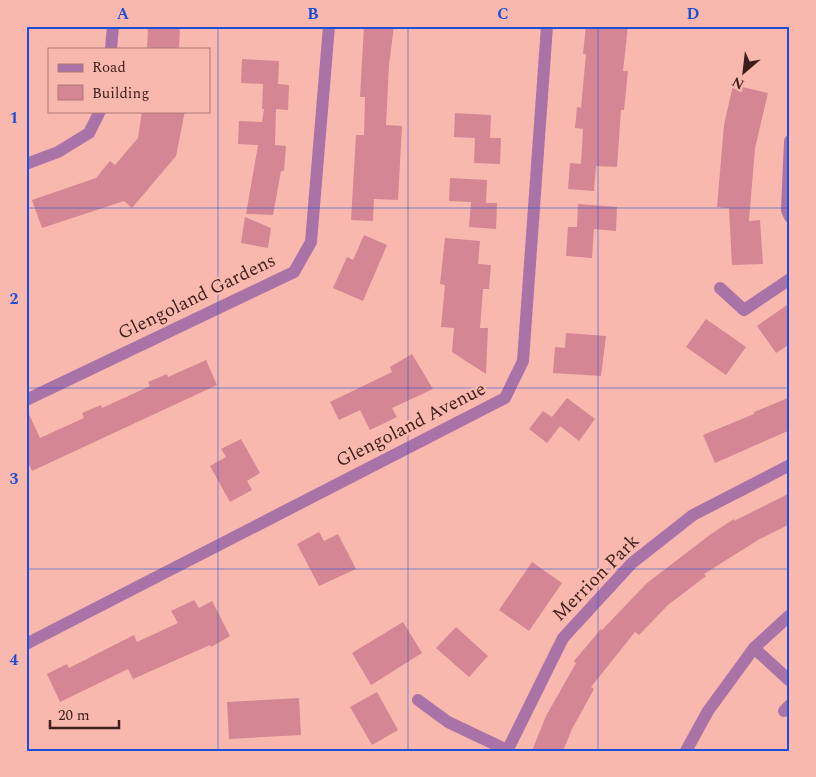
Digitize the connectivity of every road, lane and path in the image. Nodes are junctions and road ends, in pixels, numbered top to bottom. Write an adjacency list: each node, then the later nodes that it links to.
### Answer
1 (113, 26): 4 (street)
2 (329, 26): 12 (street, Glengoland Gardens)
3 (547, 26): 15 (street, Glengoland Avenue)
4 (111, 48)
5 (100, 112): 8 (street)
6 (790, 141): 7 (street)
7 (790, 150): 9 (street)
8 (26, 164)
9 (790, 217)
10 (790, 279): 11 (street)
11 (720, 288)
12 (26, 400)
13 (790, 465): 19 (street, Merrion Park)
14 (790, 615): 16 (street)
15 (26, 644)
16 (754, 648): 17 (street); 20 (street)
17 (790, 681)
18 (418, 700): 19 (street)
19 (507, 750)
20 (686, 751)

